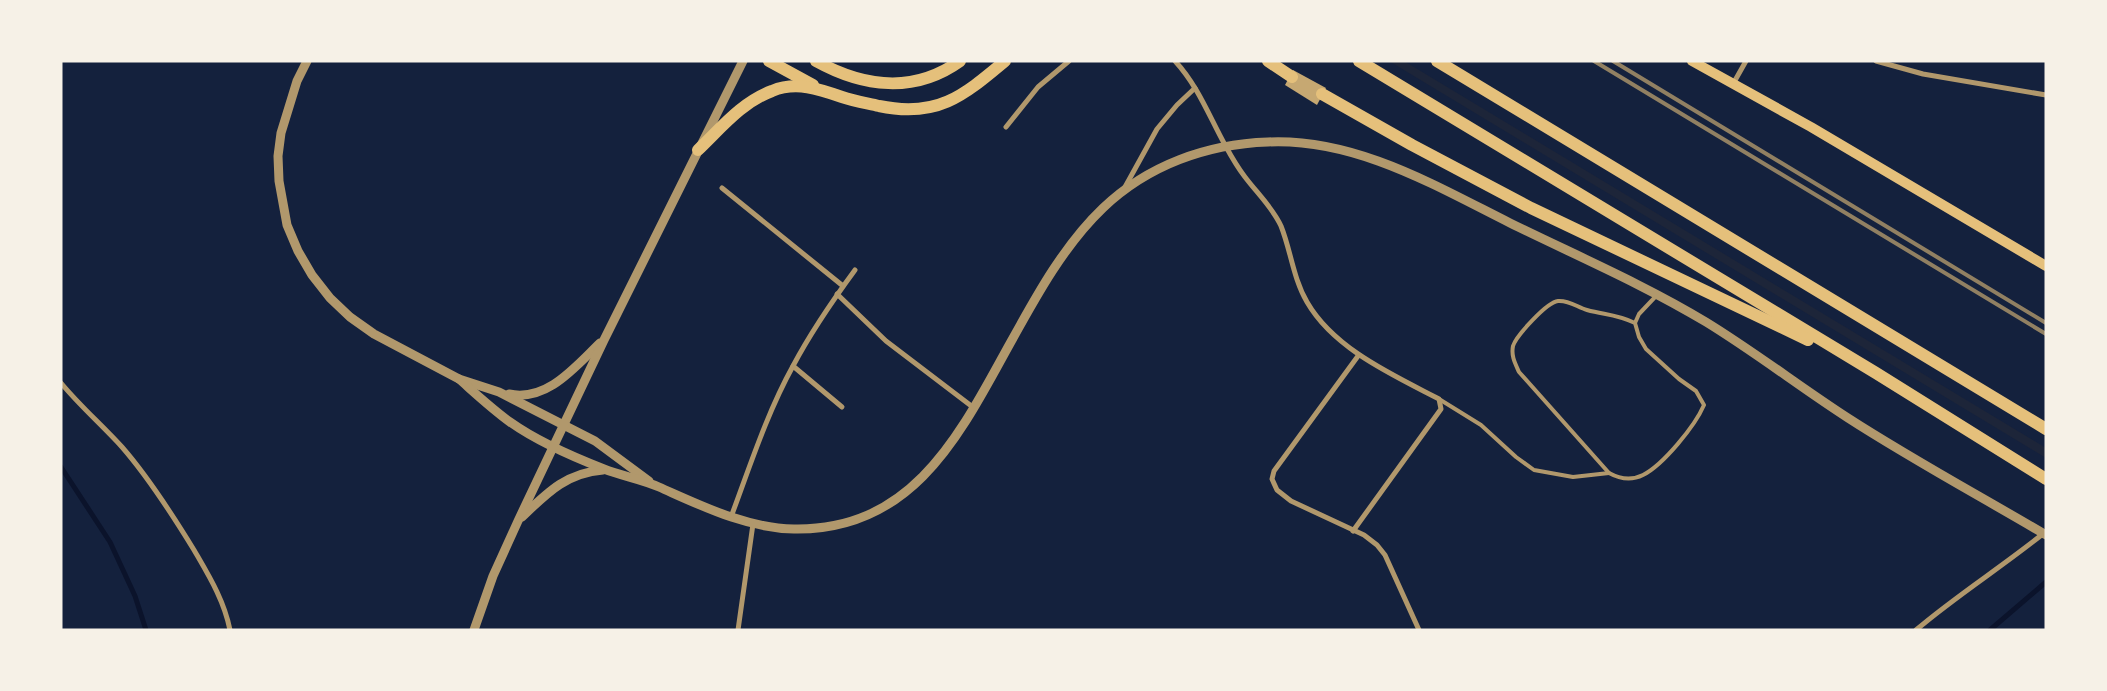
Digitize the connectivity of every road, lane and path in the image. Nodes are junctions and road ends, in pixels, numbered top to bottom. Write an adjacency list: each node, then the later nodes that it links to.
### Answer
1 (306, 61): 36 (street)
2 (743, 61): 23 (street)
3 (769, 61): 18 (highway)
4 (816, 61): 5 (highway)
5 (960, 61)
6 (1005, 61): 18 (highway)
7 (1069, 61): 21 (street)
8 (1175, 61): 17 (street)
9 (1268, 61): 15 (highway)
10 (1360, 61): 35 (highway)
11 (1437, 61): 43 (highway)
12 (1692, 61): 16 (main road)
13 (1746, 61): 16 (street)
14 (1876, 61): 20 (street)
15 (1292, 77)
16 (1733, 84): 26 (main road)
17 (1195, 88): 22 (street); 25 (street)
18 (824, 90): 23 (highway)
19 (1322, 94): 35 (highway)
20 (2046, 96)
21 (1006, 126)
22 (1225, 146): 25 (street); 30 (street); 33 (street)
23 (698, 150): 32 (street)
24 (722, 188): 28 (street)
25 (1122, 192): 41 (street)
26 (2046, 266)
27 (856, 270): 28 (street)
28 (843, 286): 29 (street)
29 (837, 294): 34 (street); 41 (street)
30 (1658, 295): 31 (lane); 53 (street)
31 (1635, 323): 46 (lane); 46 (lane)
32 (604, 340): 38 (street); 42 (street)
33 (1358, 356): 39 (street); 52 (street)
34 (793, 366): 40 (street); 49 (street)
35 (1876, 373): 47 (highway)
36 (459, 379): 38 (street); 44 (street)
37 (61, 383): 54 (street)
38 (499, 392): 42 (street)
39 (1439, 399): 46 (lane); 52 (street)
40 (842, 408)
41 (975, 408): 51 (street)
42 (563, 425): 44 (street); 48 (street)
43 (2046, 429)
44 (553, 446): 45 (street); 50 (street)
45 (605, 470): 48 (street); 50 (street)
46 (1609, 473)
47 (2046, 479)
48 (653, 484): 49 (street)
49 (731, 518): 51 (street)
50 (518, 521): 55 (street)
51 (754, 524): 56 (street)
52 (1353, 531): 57 (street)
53 (2045, 534): 58 (street)
54 (230, 630)
55 (474, 630)
56 (738, 630)
57 (1419, 630)
58 (1916, 630)

